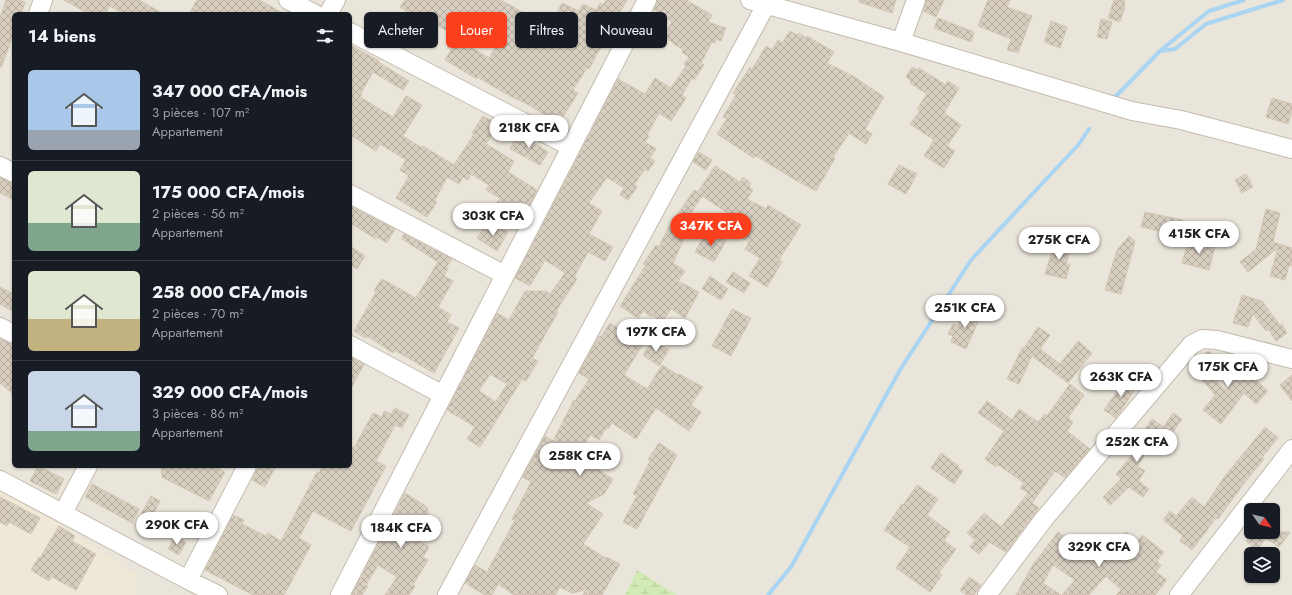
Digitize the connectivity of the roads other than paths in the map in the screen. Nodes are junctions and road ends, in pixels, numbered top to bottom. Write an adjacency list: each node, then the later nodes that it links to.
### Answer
1 (43, 0): 7 (street)
2 (288, 0): 8 (street)
3 (336, 0): 9 (street)
4 (647, 0): 12 (street)
5 (916, 0): 11 (street)
6 (761, 2): 11 (street); 31 (street)
7 (39, 12)
8 (311, 12)
9 (329, 12)
10 (352, 33): 12 (street)
11 (901, 42): 13 (street)
12 (571, 147): 17 (street)
13 (1292, 149)
14 (0, 166): 15 (street)
15 (12, 172)
16 (352, 195): 17 (street)
17 (505, 274): 22 (street)
18 (0, 327): 19 (street)
19 (12, 333)
20 (352, 347): 22 (street)
21 (1292, 359): 32 (street)
22 (443, 395): 30 (street)
23 (1292, 449): 33 (street)
24 (87, 468): 27 (street)
25 (246, 468): 28 (street)
26 (0, 480): 27 (street)
27 (63, 513): 28 (street)
28 (188, 580): 29 (street)
29 (218, 595)
30 (340, 595)
31 (447, 595)
32 (987, 595)
33 (1178, 595)

